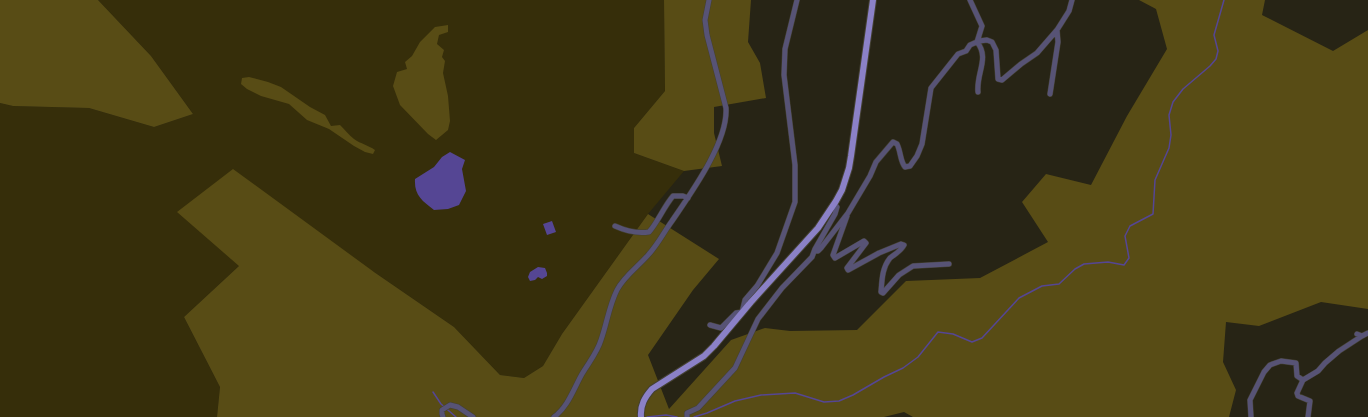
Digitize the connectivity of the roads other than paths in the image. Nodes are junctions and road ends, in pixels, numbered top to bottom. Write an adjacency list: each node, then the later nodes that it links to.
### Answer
1 (709, 0): 10 (street)
2 (797, 0): 16 (street)
3 (873, 0): 11 (main road)
4 (970, 0): 7 (street)
5 (1072, 0): 6 (street)
6 (1057, 30): 7 (street); 9 (street)
7 (977, 42): 8 (street); 12 (street)
8 (978, 92)
9 (1050, 94)
10 (688, 198): 13 (street); 22 (street)
11 (834, 204): 14 (street); 16 (main road)
12 (848, 213): 14 (street); 15 (street)
13 (615, 226)
14 (815, 251): 24 (street)
15 (949, 264)
16 (742, 312): 17 (street); 23 (main road)
17 (710, 325)
18 (1368, 333): 19 (street)
19 (1303, 380): 25 (street); 26 (street)
20 (443, 417): 21 (street)
21 (473, 417)
22 (554, 417)
23 (640, 417)
24 (687, 417)
25 (1251, 417)
26 (1308, 417)

